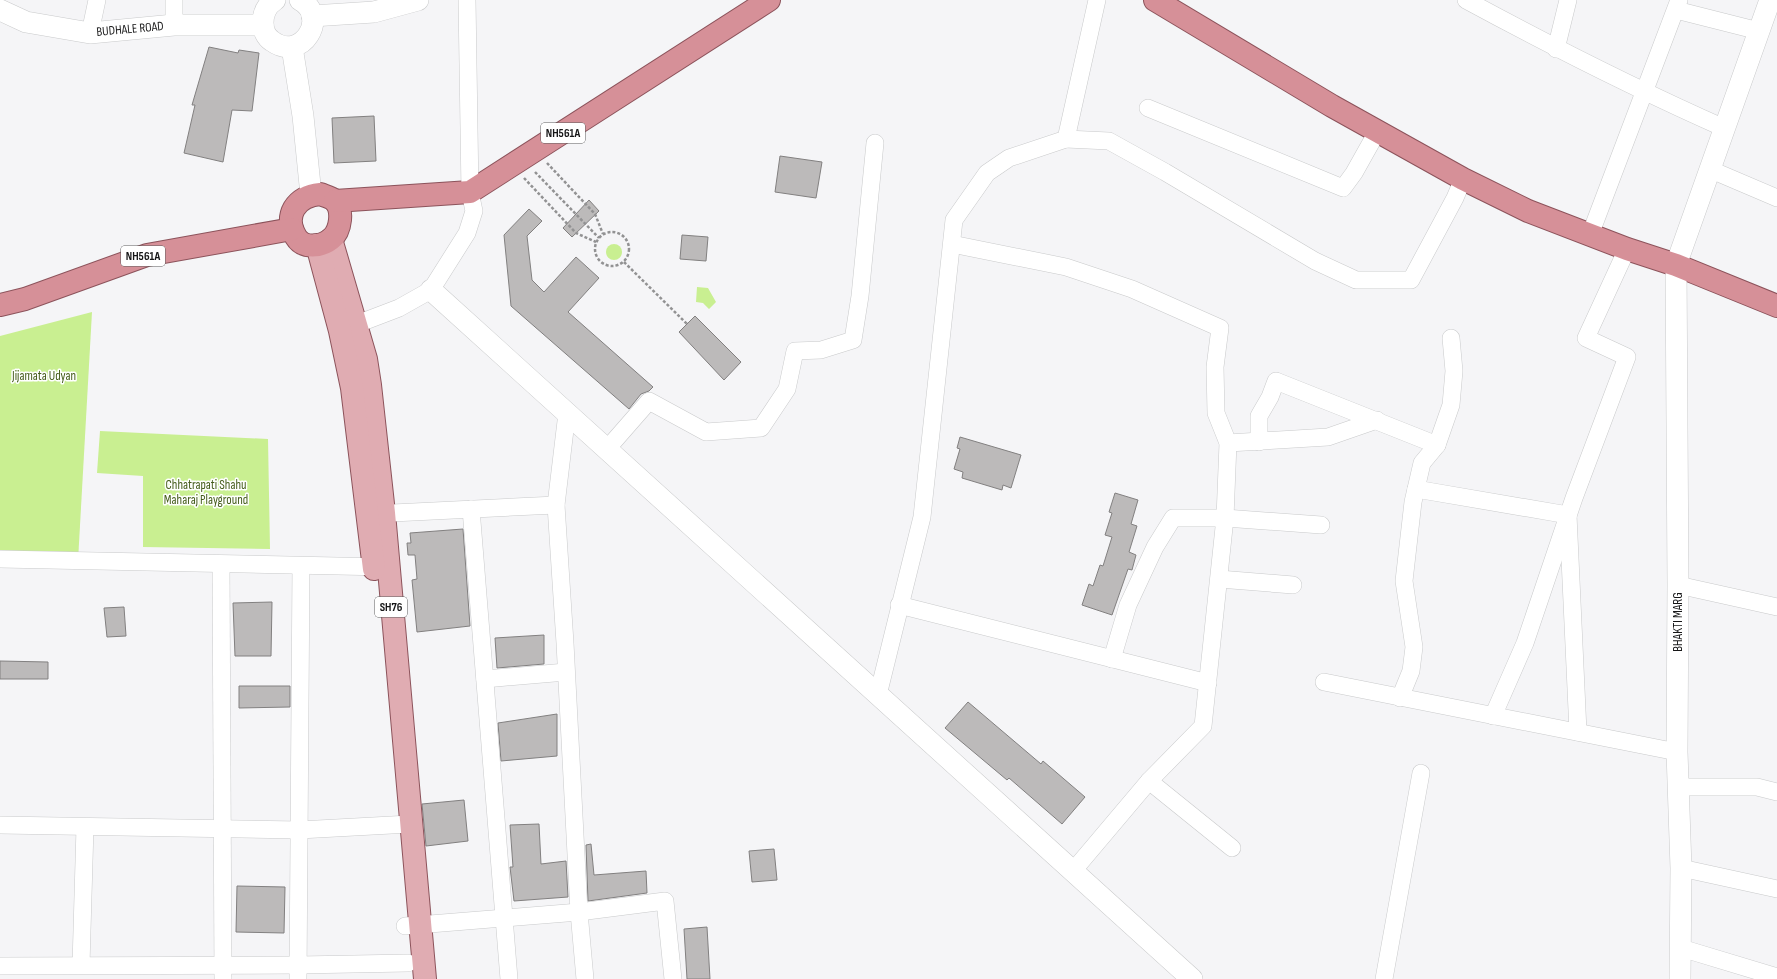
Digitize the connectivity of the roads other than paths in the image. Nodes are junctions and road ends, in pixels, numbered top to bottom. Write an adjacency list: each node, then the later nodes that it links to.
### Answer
1 (97, 0): 18 (street)
2 (174, 0): 15 (street)
3 (275, 0): 16 (street)
4 (418, 0): 13 (street)
5 (467, 0): 29 (street)
6 (769, 0): 29 (highway, NH561A)
7 (1096, 0): 25 (street)
8 (1155, 0): 24 (highway)
9 (1466, 0): 20 (street)
10 (1568, 0): 20 (street)
11 (1770, 0): 17 (street, BHAKTI MARG)
12 (1678, 5): 17 (street); 21 (street)
13 (306, 8): 19 (street)
14 (0, 10): 18 (street, BUDHALE ROAD)
15 (174, 25): 16 (street, BUDHALE ROAD); 18 (street, BUDHALE ROAD)
16 (263, 25): 19 (street)
17 (1759, 31): 23 (street, BHAKTI MARG)
18 (90, 33)
19 (292, 47): 30 (street)
20 (1556, 49): 21 (street)
21 (1643, 92): 23 (street); 34 (street)
22 (1148, 108): 24 (street)
23 (1724, 128): 27 (street, BHAKTI MARG)
24 (1377, 132): 28 (highway)
25 (1066, 139): 28 (street); 36 (street)
26 (875, 142): 49 (street)
27 (1709, 169): 31 (street); 38 (street, BHAKTI MARG)
28 (1463, 179): 34 (highway)
29 (470, 192): 32 (highway, NH561A); 39 (street)
30 (311, 195): 32 (highway, NH561A); 33 (highway)
31 (1777, 198)
32 (335, 201): 35 (highway)
33 (292, 229): 35 (highway); 40 (highway, NH561A)
34 (1590, 235): 37 (highway)
35 (324, 242): 42 (main road, SH76)
36 (952, 244): 47 (street); 64 (street)
37 (1627, 249): 38 (highway); 54 (street)
38 (1676, 265): 41 (highway); 63 (street, BHAKTI MARG)
39 (431, 290): 42 (street); 44 (street)
40 (0, 306)
41 (1777, 306)
42 (348, 328): 53 (main road, SH76)
43 (1452, 338): 48 (street)
44 (567, 413): 49 (street); 51 (street)
45 (1376, 420): 46 (street); 46 (street); 48 (street)
46 (1259, 442): 47 (street)
47 (1228, 443): 55 (street)
48 (1437, 445): 50 (street)
49 (607, 449): 71 (street)
50 (1416, 489): 54 (street); 72 (street)
51 (556, 505): 52 (street); 67 (street)
52 (471, 508): 53 (street); 68 (street)
53 (376, 514): 60 (main road, SH76)
54 (1568, 515): 73 (street); 74 (street)
55 (1225, 518): 56 (street); 61 (street); 66 (street)
56 (1321, 525)
57 (0, 559): 58 (street)
58 (221, 564): 59 (street); 83 (street)
59 (301, 566): 60 (street); 84 (street)
60 (381, 567): 80 (main road, SH76)
61 (1219, 579): 62 (street); 70 (street)
62 (1293, 585)
63 (1678, 585): 65 (street); 75 (street, BHAKTI MARG)
64 (899, 605): 66 (street); 71 (street)
65 (1777, 607)
66 (1112, 659): 70 (street)
67 (566, 672): 68 (street); 89 (street)
68 (485, 679): 90 (street)
69 (1324, 682): 72 (street)
70 (1208, 683): 77 (street)
71 (878, 694): 87 (street)
72 (1400, 698): 73 (street)
73 (1493, 716): 74 (street)
74 (1578, 732): 75 (street)
75 (1677, 752): 78 (street, BHAKTI MARG)
76 (1421, 773): 105 (street)
77 (1149, 781): 85 (street); 87 (street)
78 (1679, 787): 79 (street); 86 (street, BHAKTI MARG)
79 (1777, 792)
80 (403, 824): 84 (street); 91 (main road, SH76)
81 (0, 825): 82 (street)
82 (85, 827): 83 (street); 93 (street)
83 (222, 828): 84 (street); 97 (street)
84 (299, 830): 98 (street)
85 (1232, 848)
86 (1680, 868): 88 (street); 92 (street, BHAKTI MARG)
87 (1073, 871): 104 (street)
88 (1777, 889)
89 (579, 912): 90 (street); 102 (street); 103 (street)
90 (504, 918): 91 (street); 101 (street)
91 (412, 925): 95 (main road, SH76); 100 (main road, SH76)
92 (1681, 948): 99 (street); 106 (street, BHAKTI MARG)
93 (81, 965): 94 (street); 96 (street)
94 (0, 966)
95 (409, 971): 98 (street)
96 (144, 972): 97 (street)
97 (223, 972): 98 (street)
98 (298, 972)
99 (1777, 977)
100 (425, 979)
101 (509, 979)
102 (586, 979)
103 (673, 979)
104 (1192, 979)
105 (1384, 979)
106 (1680, 979)

